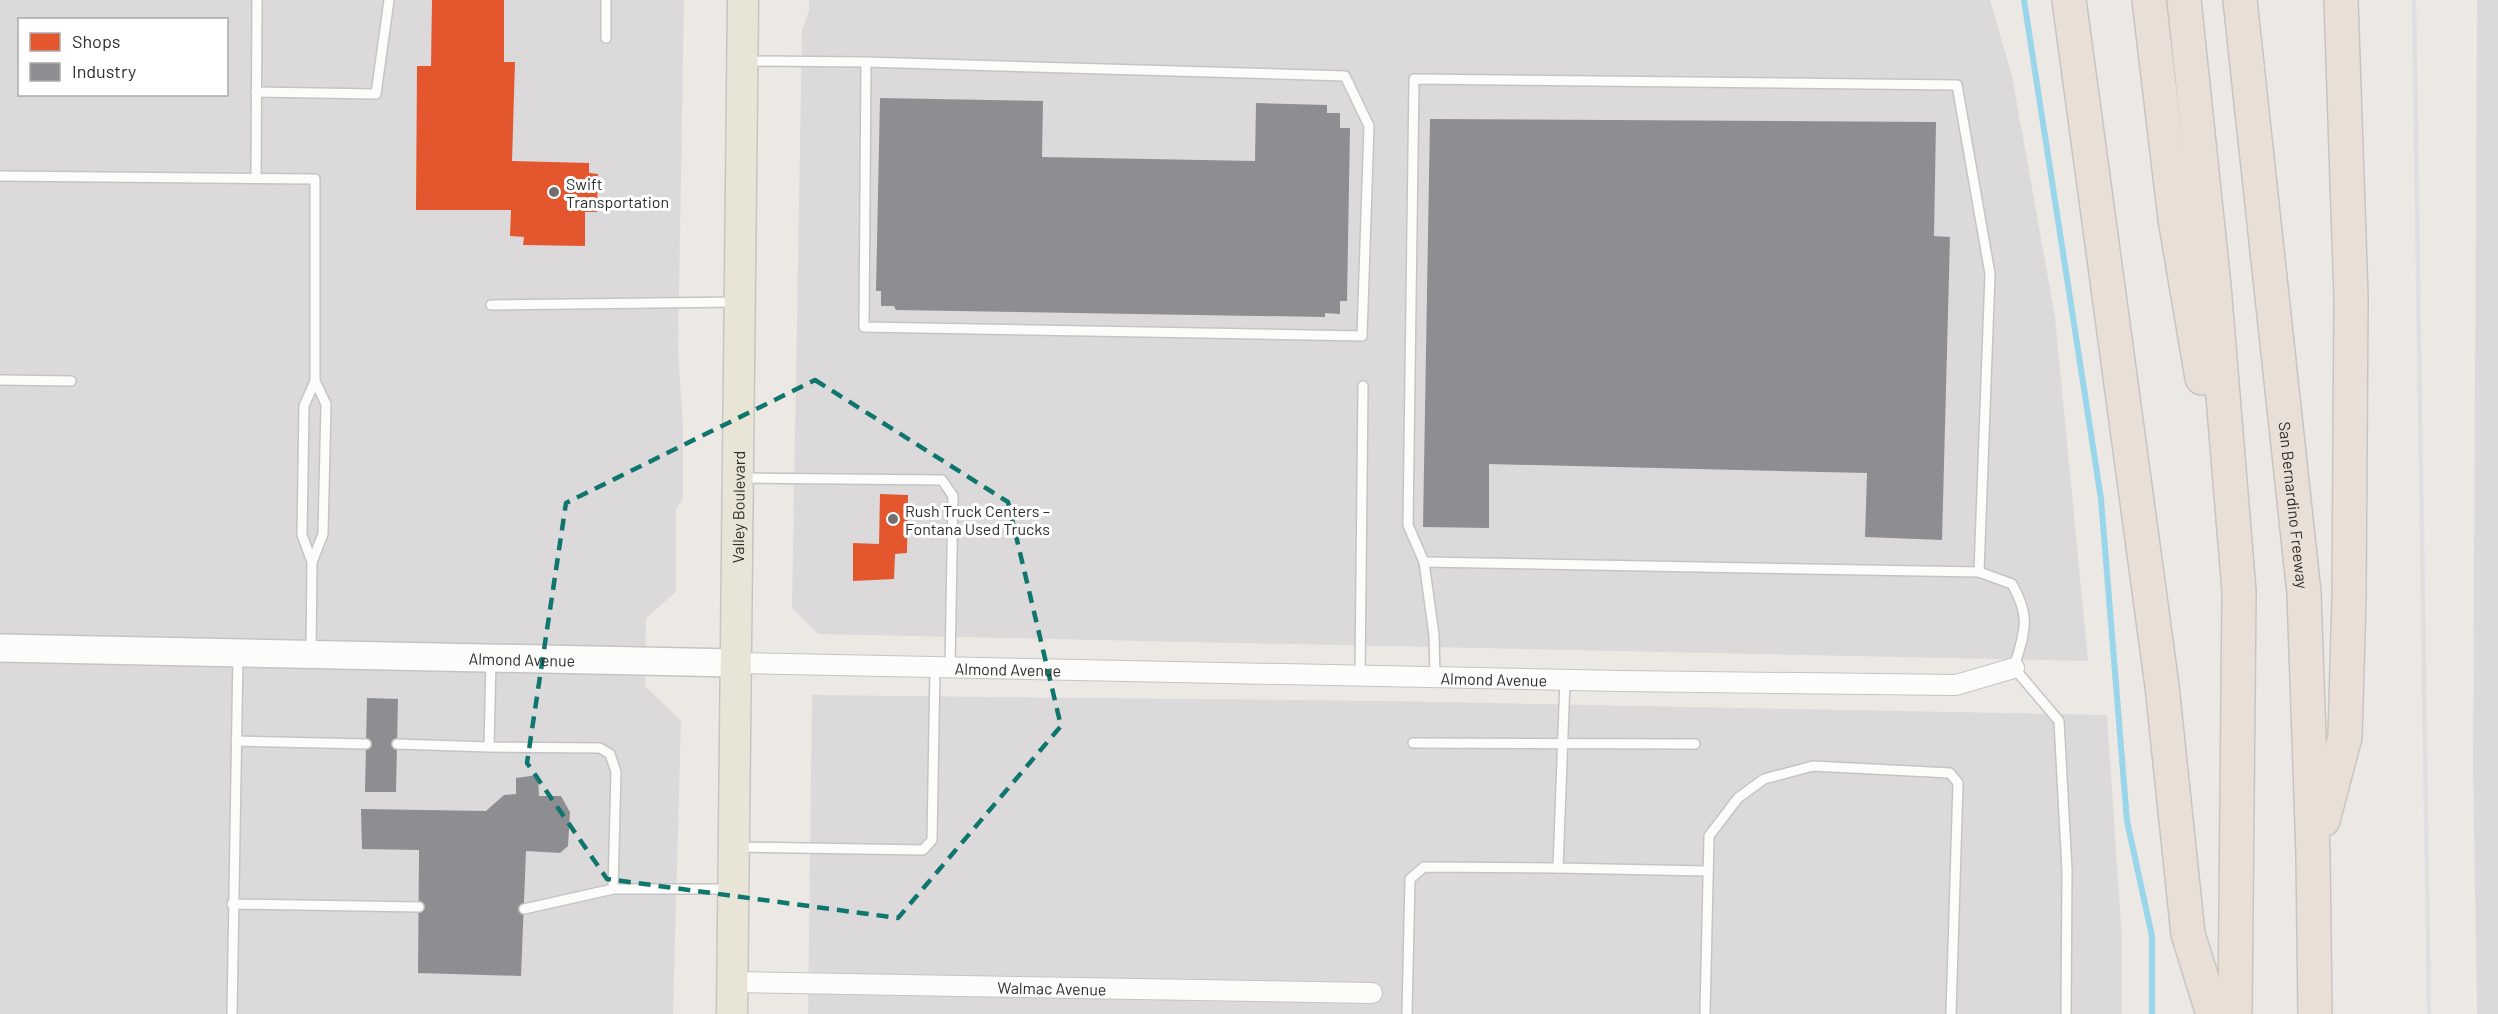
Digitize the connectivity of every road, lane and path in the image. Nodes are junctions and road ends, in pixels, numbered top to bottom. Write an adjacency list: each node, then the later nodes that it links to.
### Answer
1 (257, 0): 13 (lane)
2 (388, 0): 13 (lane)
3 (606, 0): 10 (lane)
4 (743, 0): 11 (main road, Valley Boulevard)
5 (2069, 0): 61 (highway)
6 (2149, 0): 26 (highway)
7 (2184, 0): 26 (highway)
8 (2240, 0): 45 (highway, San Bernardino Freeway)
9 (2341, 0): 45 (highway)
10 (606, 38)
11 (742, 61): 12 (lane); 16 (main road, Valley Boulevard)
12 (866, 62): 12 (lane)
13 (256, 92): 15 (lane)
14 (0, 176): 15 (lane)
15 (256, 178): 20 (lane)
16 (739, 302): 17 (lane); 22 (main road, Valley Boulevard)
17 (491, 305)
18 (0, 380): 19 (lane)
19 (71, 381)
20 (315, 381): 23 (lane); 23 (lane)
21 (1363, 386): 34 (lane)
22 (737, 478): 31 (main road, Valley Boulevard); 32 (lane)
23 (312, 562): 29 (lane)
24 (1424, 562): 25 (lane); 25 (lane); 35 (lane)
25 (1979, 572): 33 (lane)
26 (2240, 591): 62 (highway)
27 (0, 648): 28 (street, Almond Avenue)
28 (238, 652): 29 (street, Almond Avenue); 37 (lane)
29 (311, 653): 30 (street, Almond Avenue)
30 (491, 657): 31 (street, Almond Avenue); 43 (lane)
31 (735, 663): 32 (street, Almond Avenue); 44 (main road, Valley Boulevard)
32 (942, 667): 34 (street, Almond Avenue); 44 (lane)
33 (2014, 668): 36 (street, Almond Avenue); 60 (lane)
34 (1360, 675): 35 (street, Almond Avenue)
35 (1435, 677): 36 (street, Almond Avenue)
36 (1565, 680): 41 (lane)
37 (236, 741): 39 (lane); 50 (lane)
38 (1413, 743): 41 (lane)
39 (366, 744)
40 (397, 744): 43 (lane)
41 (1563, 744): 42 (lane); 46 (lane)
42 (1695, 744)
43 (489, 747): 48 (lane)
44 (733, 847): 49 (main road, Valley Boulevard)
45 (2313, 854): 63 (highway, San Bernardino Freeway)
46 (1558, 868): 47 (lane); 57 (lane)
47 (1707, 872): 58 (lane); 59 (lane)
48 (613, 889): 49 (lane); 52 (lane)
49 (733, 889): 53 (main road, Valley Boulevard)
50 (232, 904): 51 (lane); 55 (lane)
51 (418, 907)
52 (524, 909)
53 (732, 982): 54 (street, Walmac Avenue); 56 (main road, Valley Boulevard)
54 (1372, 993)
55 (232, 1014)
56 (732, 1014)
57 (1407, 1014)
58 (1705, 1014)
59 (1951, 1014)
60 (2066, 1014)
61 (2213, 1014)
62 (2235, 1014)
63 (2315, 1014)

